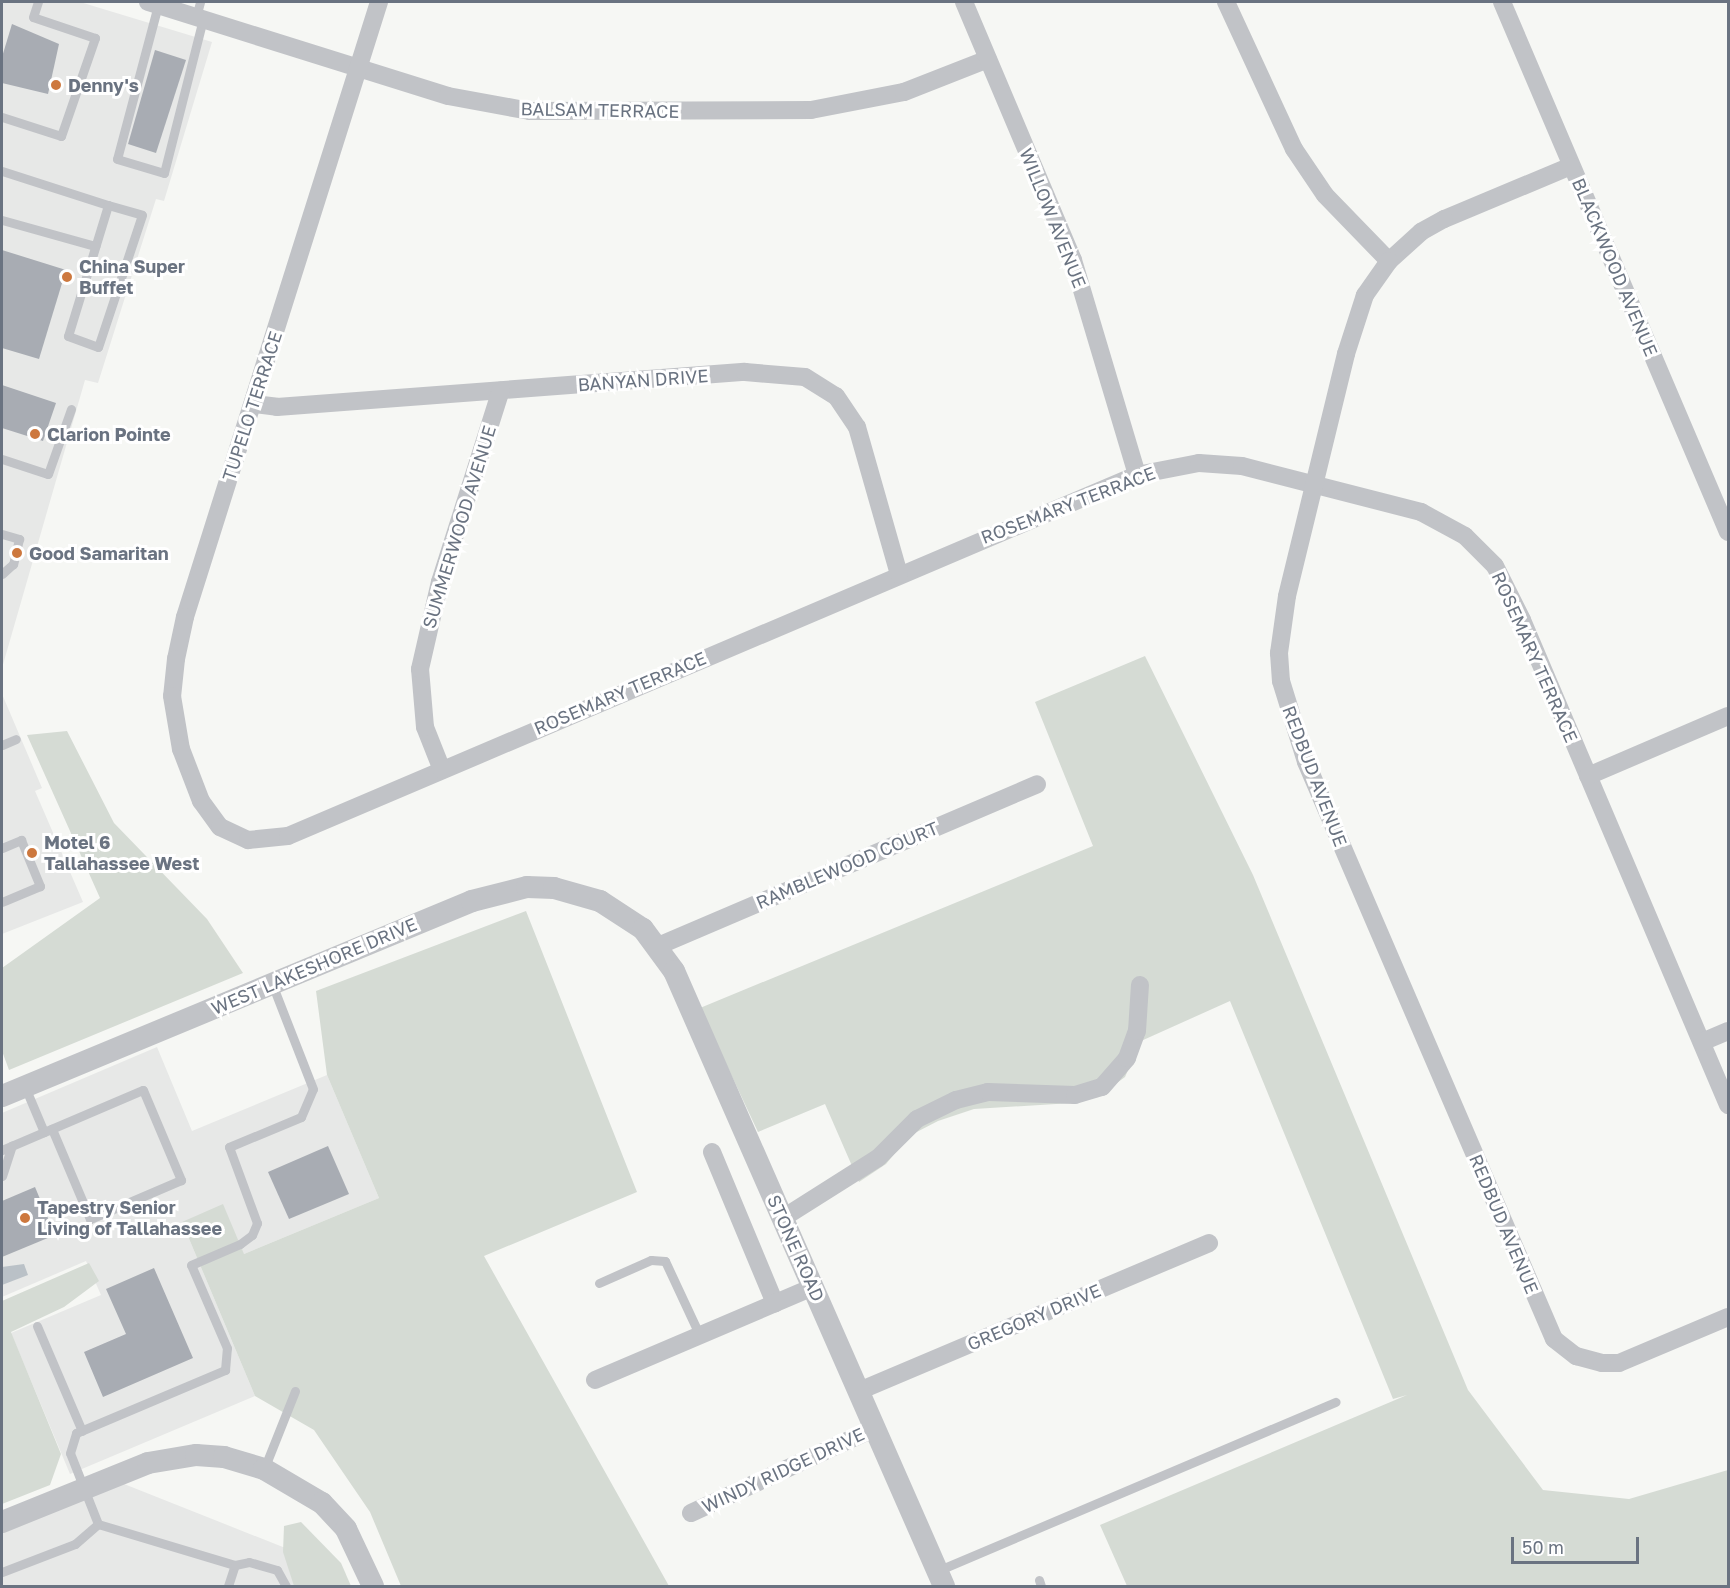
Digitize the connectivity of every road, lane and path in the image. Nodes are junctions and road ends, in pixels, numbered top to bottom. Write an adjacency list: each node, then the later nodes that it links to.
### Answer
1 (38, 2): 10 (lane)
2 (379, 2): 9 (street, TUPELO TERRACE)
3 (964, 2): 8 (street, WILLOW AVENUE)
4 (1226, 2): 16 (street)
5 (1502, 2): 11 (street, BLACKWOOD AVENUE)
6 (153, 3): 7 (street, BALSAM TERRACE); 7 (lane)
7 (200, 12): 9 (street, BALSAM TERRACE)
8 (988, 59): 9 (street, BALSAM TERRACE); 21 (street, WILLOW AVENUE)
9 (358, 68): 18 (street, TUPELO TERRACE)
10 (2, 117)
11 (1571, 166): 16 (street, REDBUD AVENUE); 23 (street, BLACKWOOD AVENUE)
12 (2, 171): 13 (lane)
13 (108, 204): 15 (lane); 15 (lane)
14 (2, 220): 15 (lane)
15 (95, 246)
16 (1389, 261): 22 (street, REDBUD AVENUE)
17 (501, 390): 18 (street, BANYAN DRIVE); 26 (street, BANYAN DRIVE); 30 (street, SUMMERWOOD AVENUE)
18 (254, 404): 33 (street, TUPELO TERRACE)
19 (71, 409): 20 (lane)
20 (2, 459)
21 (1137, 475): 22 (street, ROSEMARY TERRACE); 26 (street, ROSEMARY TERRACE)
22 (1314, 484): 31 (street, ROSEMARY TERRACE); 54 (street, REDBUD AVENUE)
23 (1728, 532)
24 (2, 534): 25 (lane)
25 (2, 574)
26 (899, 574): 30 (street, ROSEMARY TERRACE)
27 (1728, 716): 31 (street)
28 (16, 739): 29 (lane)
29 (2, 745)
30 (442, 770): 33 (street, ROSEMARY TERRACE)
31 (1588, 776): 41 (street, ROSEMARY TERRACE)
32 (1037, 784): 37 (street, RAMBLEWOOD COURT)
33 (208, 812)
34 (2, 848): 35 (lane)
35 (2, 902)
36 (632, 920): 37 (street, STONE ROAD); 38 (street, WEST LAKESHORE DRIVE)
37 (658, 946): 49 (street, STONE ROAD)
38 (272, 984): 42 (street, WEST LAKESHORE DRIVE); 62 (lane)
39 (1140, 985): 49 (street)
40 (1728, 1030): 41 (street)
41 (1702, 1042): 43 (street, ROSEMARY TERRACE)
42 (8, 1092): 44 (lane)
43 (1728, 1105)
44 (48, 1131): 44 (lane); 45 (lane)
45 (12, 1146): 46 (lane); 48 (lane)
46 (2, 1150)
47 (712, 1152): 53 (street)
48 (2, 1176)
49 (783, 1218): 52 (street, STONE ROAD)
50 (1209, 1243): 58 (street, GREGORY DRIVE)
51 (599, 1283): 56 (lane)
52 (813, 1287): 53 (street); 58 (street, STONE ROAD)
53 (775, 1303): 56 (street)
54 (1728, 1317)
55 (38, 1326): 62 (lane)
56 (700, 1336): 57 (street)
57 (595, 1380)
58 (859, 1391): 61 (street, STONE ROAD)
59 (296, 1392): 63 (lane)
60 (1336, 1402): 70 (lane)
61 (875, 1428): 65 (street, WINDY RIDGE DRIVE); 70 (street, STONE ROAD)
62 (82, 1431): 64 (lane)
63 (268, 1470): 64 (street); 73 (street)
64 (84, 1487): 66 (street); 67 (lane)
65 (691, 1513)
66 (2, 1522)
67 (98, 1524): 68 (lane); 69 (lane)
68 (235, 1565): 71 (lane); 72 (lane)
69 (2, 1572)
70 (941, 1579)
71 (228, 1587)
72 (286, 1587)
73 (373, 1587)

